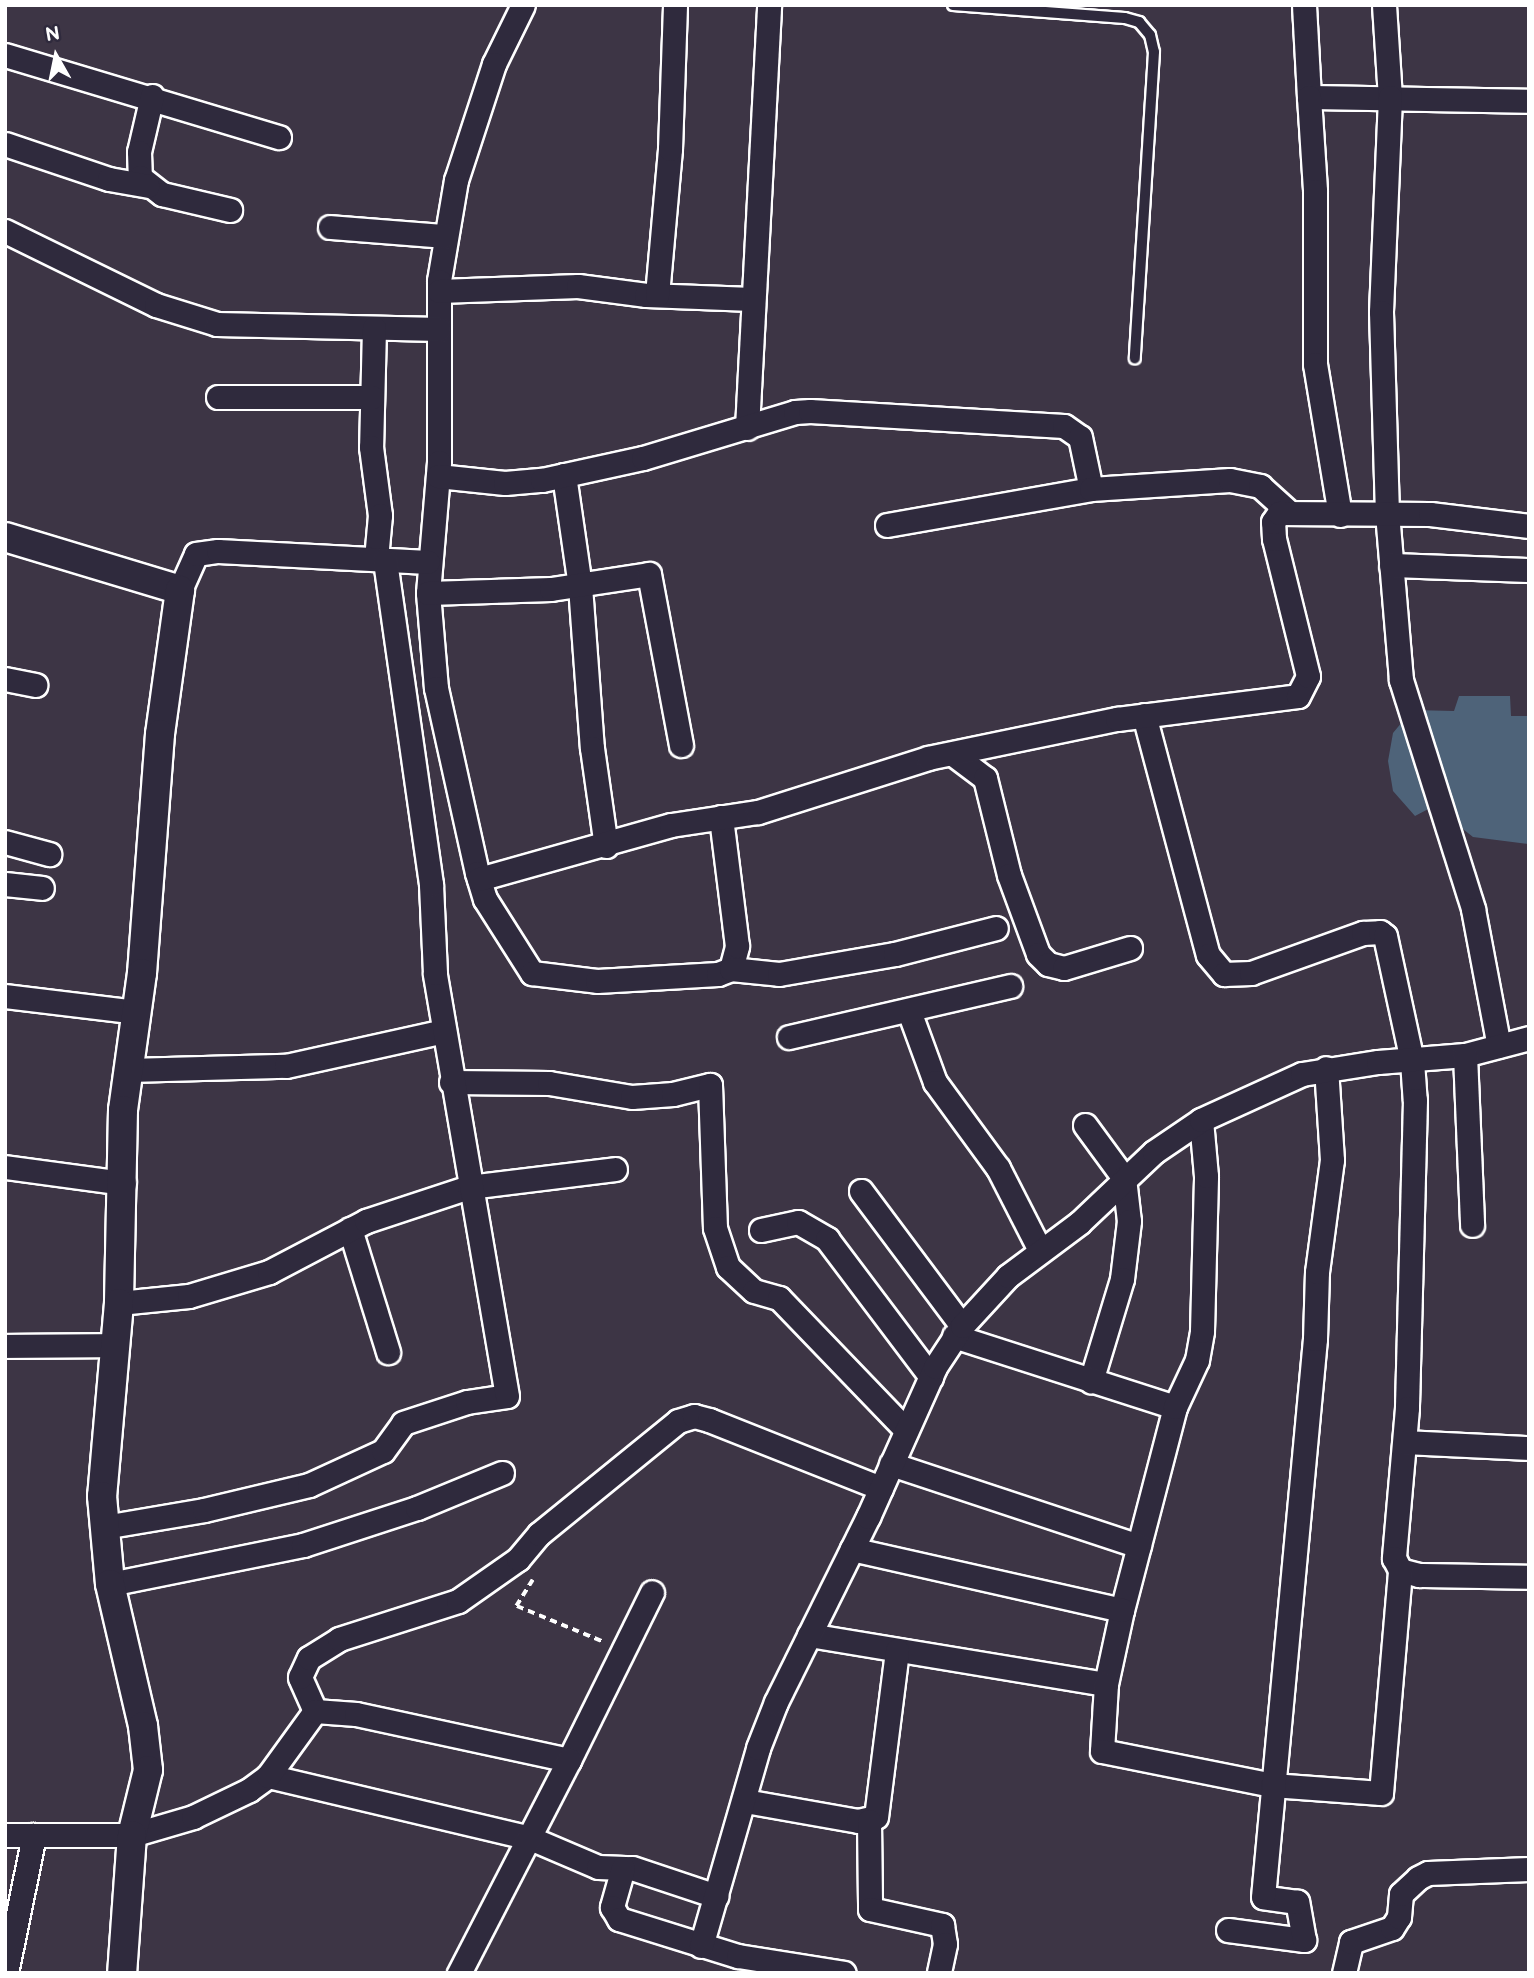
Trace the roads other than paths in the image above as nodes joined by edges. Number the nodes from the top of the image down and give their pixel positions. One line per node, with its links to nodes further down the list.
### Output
1 (523, 5): 18 (street)
2 (675, 5): 20 (street)
3 (769, 5): 21 (street)
4 (953, 5): 24 (lane)
5 (1304, 5): 9 (street)
6 (1384, 5): 10 (street)
7 (5, 55): 8 (street)
8 (152, 96): 12 (street); 14 (street)
9 (1308, 97): 10 (street); 33 (street)
10 (1390, 97): 11 (street); 32 (street)
11 (1529, 101)
12 (279, 137)
13 (5, 144): 14 (street)
14 (147, 186): 15 (street)
15 (230, 210)
16 (330, 227): 18 (street)
17 (5, 231): 22 (street)
18 (444, 236): 19 (street)
19 (439, 291): 20 (street); 23 (street)
20 (657, 295): 21 (street)
21 (752, 299): 27 (street)
22 (374, 328): 23 (street); 26 (street)
23 (439, 329): 29 (street)
24 (1135, 358)
25 (218, 397): 26 (street)
26 (372, 397): 37 (street)
27 (747, 428): 28 (street); 30 (street)
28 (564, 475): 29 (street); 41 (street)
29 (438, 476): 38 (street)
30 (1091, 489): 31 (street); 34 (street)
31 (1288, 511): 33 (street); 46 (street)
32 (1387, 513): 33 (street); 35 (street); 39 (street)
33 (1340, 515)
34 (887, 525)
35 (1529, 526)
36 (5, 537): 42 (street)
37 (381, 559): 38 (street); 42 (street); 63 (street)
38 (428, 562): 43 (street)
39 (1391, 565): 40 (street); 66 (street)
40 (1529, 570)
41 (580, 586): 43 (street); 47 (street); 51 (street)
42 (180, 590): 62 (street)
43 (428, 593): 53 (street)
44 (5, 679): 45 (street)
45 (35, 685)
46 (1144, 715): 48 (street); 68 (street)
47 (681, 745)
48 (953, 754): 49 (street); 57 (street)
49 (721, 817): 51 (street); 58 (street)
50 (5, 842): 52 (street)
51 (606, 846): 53 (street)
52 (49, 854)
53 (479, 879): 58 (street)
54 (5, 884): 55 (street)
55 (42, 888)
56 (996, 928): 58 (street)
57 (1130, 948)
58 (731, 969)
59 (1010, 986): 61 (street)
60 (5, 996): 62 (street)
61 (909, 1011): 64 (street); 83 (street)
62 (137, 1012): 70 (street)
63 (444, 1031): 70 (street); 71 (street)
64 (789, 1037)
65 (1529, 1038): 66 (street)
66 (1499, 1046): 67 (street)
67 (1465, 1055): 68 (street); 80 (street)
68 (1412, 1061): 69 (street); 93 (street)
69 (1326, 1068): 72 (street); 112 (street)
70 (128, 1070): 77 (street)
71 (451, 1082): 78 (street); 92 (street)
72 (1201, 1120): 76 (street); 91 (street)
73 (1085, 1125): 76 (street)
74 (5, 1167): 77 (street)
75 (615, 1170): 78 (street)
76 (1124, 1178): 83 (street); 90 (street)
77 (124, 1183): 84 (street)
78 (469, 1187): 81 (street); 98 (street)
79 (861, 1191): 85 (street)
80 (1472, 1225)
81 (350, 1229): 84 (street); 88 (street)
82 (761, 1230): 89 (street)
83 (1040, 1250): 85 (street)
84 (119, 1303): 86 (street)
85 (958, 1331): 89 (street); 90 (street)
86 (117, 1345): 87 (street); 98 (street)
87 (5, 1346)
88 (387, 1352)
89 (930, 1377): 92 (street)
90 (1091, 1381): 91 (street)
91 (1175, 1407): 99 (street)
92 (906, 1430): 95 (street)
93 (1405, 1442): 94 (street); 101 (street)
94 (1529, 1448)
95 (891, 1464): 97 (street); 99 (street)
96 (502, 1473): 103 (street)
97 (881, 1488): 100 (street); 109 (street)
98 (104, 1527): 103 (street)
99 (1139, 1546): 105 (street)
100 (852, 1549): 105 (street); 106 (street)
101 (1400, 1570): 102 (street); 112 (street)
102 (1529, 1577)
103 (110, 1584): 117 (street)
104 (652, 1592): 110 (street)
105 (1122, 1610): 108 (street)
106 (808, 1635): 107 (street); 113 (street)
107 (897, 1650): 108 (street); 114 (street)
108 (1106, 1684): 112 (street)
109 (315, 1711): 110 (street); 111 (street)
110 (569, 1760): 118 (street)
111 (268, 1776): 117 (street); 118 (street)
112 (1272, 1785): 122 (street)
113 (745, 1801): 114 (street); 121 (street)
114 (869, 1821): 129 (street)
115 (5, 1835): 116 (street)
116 (34, 1835): 117 (street); 125 (street)
117 (132, 1835): 126 (street)
118 (530, 1838): 119 (street); 127 (street)
119 (623, 1868): 121 (street); 123 (street)
120 (1529, 1869): 130 (street)
121 (716, 1896): 123 (street)
122 (1228, 1930)
123 (701, 1946): 124 (street)
124 (820, 1971): 128 (street)
125 (6, 1973)
126 (122, 1973)
127 (459, 1973)
128 (844, 1973)
129 (939, 1973)
130 (1344, 1973)

